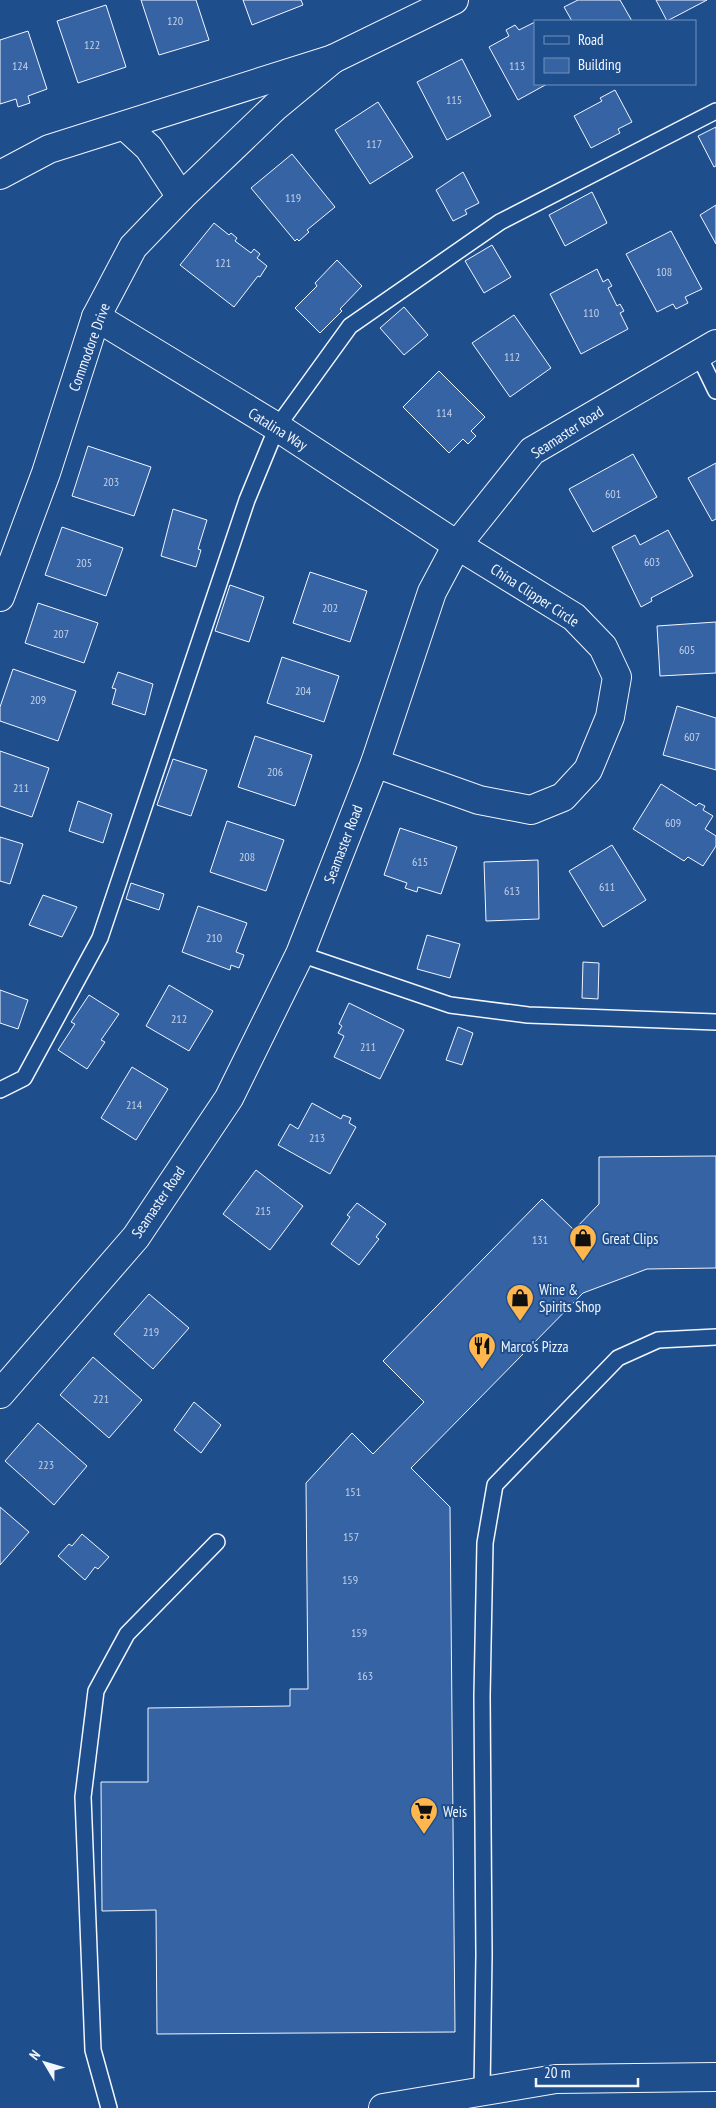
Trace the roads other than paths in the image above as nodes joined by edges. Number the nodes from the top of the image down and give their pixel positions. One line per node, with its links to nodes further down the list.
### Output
1 (454, 0): 2 (street, Commodore Drive)
2 (333, 59): 4 (street, Commodore Drive); 6 (street, Commodore Drive)
3 (716, 111): 10 (lane)
4 (125, 126): 5 (street, Commodore Drive); 6 (street)
5 (0, 175)
6 (180, 196): 7 (street, Commodore Drive)
7 (96, 317): 10 (street, Catalina Way); 12 (street, Commodore Drive)
8 (707, 349): 9 (lane); 11 (street, Seamaster Road)
9 (716, 391)
10 (277, 427): 11 (street, Catalina Way); 16 (lane)
11 (458, 545): 13 (street, Seamaster Road); 13 (street, China Clipper Circle)
12 (1, 592)
13 (375, 763): 14 (street, Seamaster Road)
14 (300, 954): 15 (lane); 18 (street, Seamaster Road)
15 (716, 1022)
16 (0, 1090)
17 (716, 1337): 21 (lane)
18 (0, 1394)
19 (217, 1542): 22 (lane)
20 (716, 2077): 21 (street)
21 (482, 2092): 23 (street)
22 (108, 2108)
23 (383, 2108)

